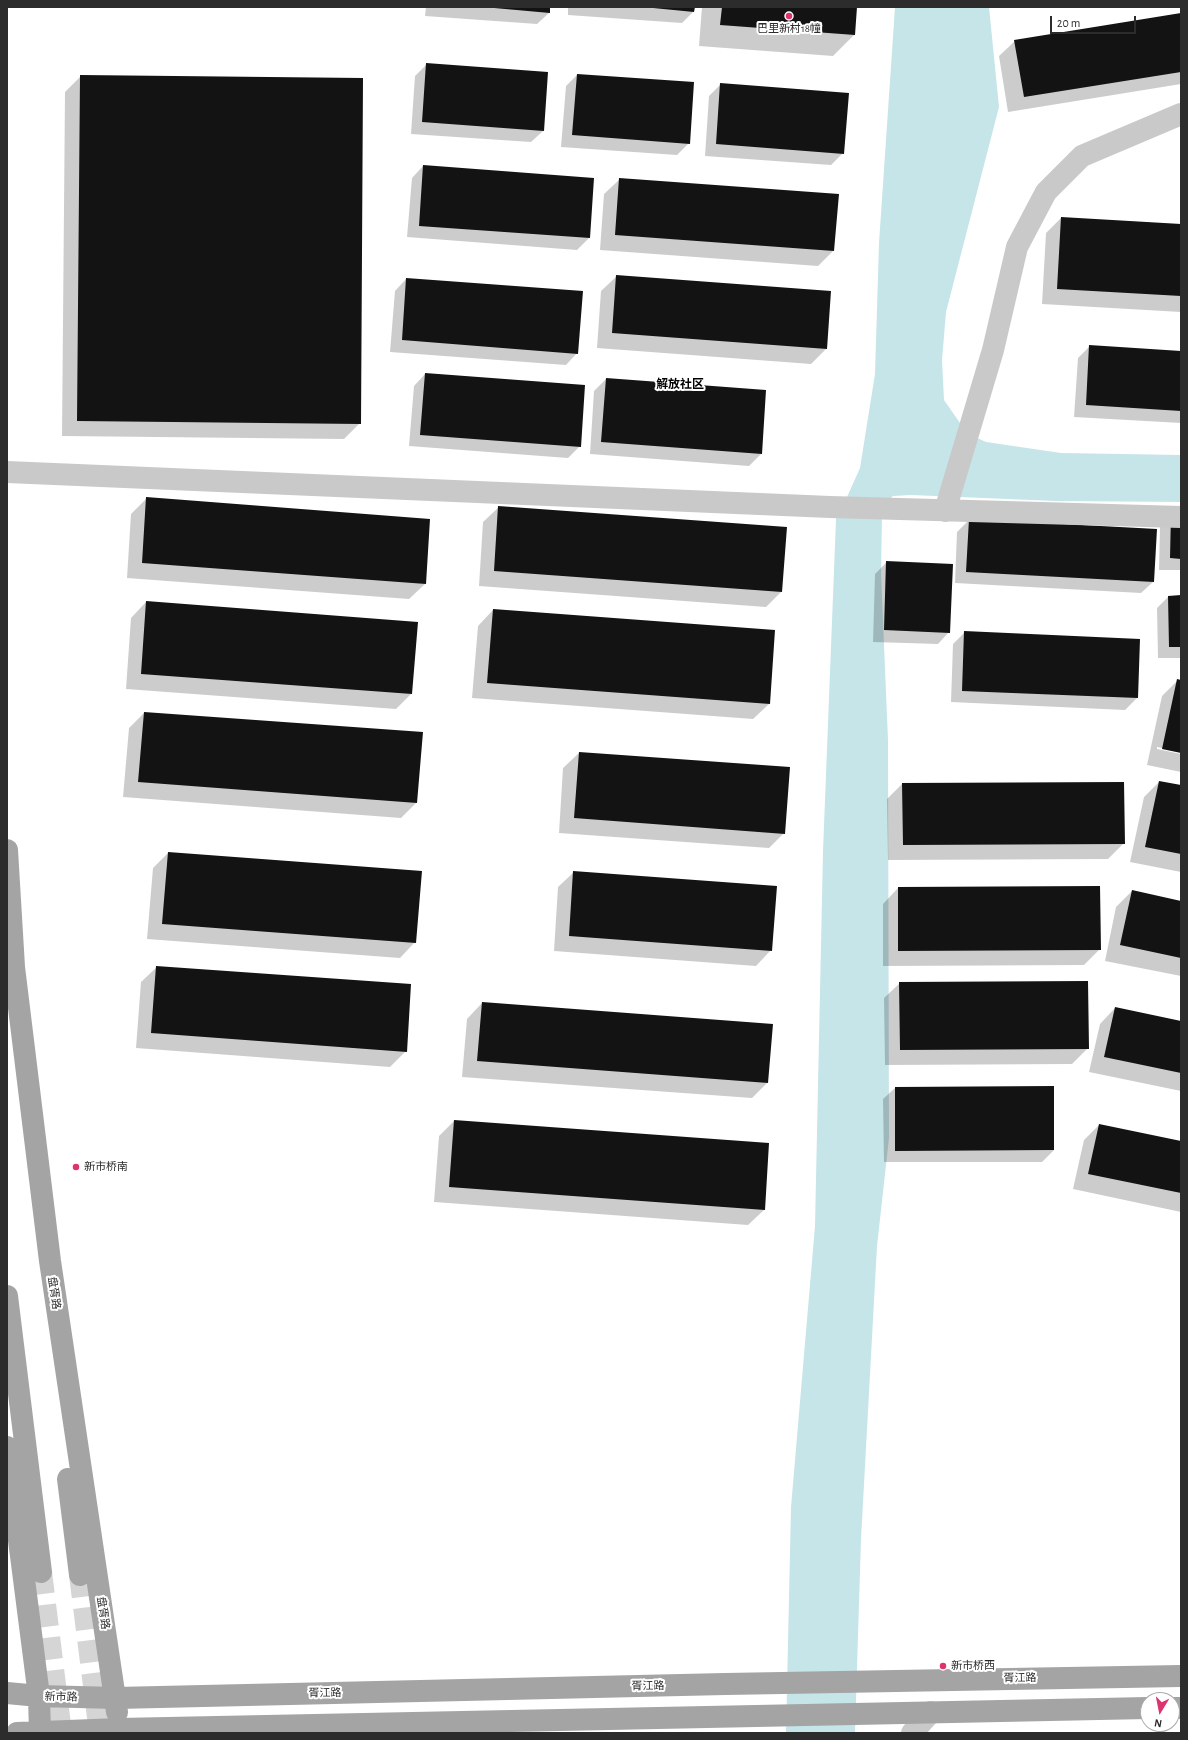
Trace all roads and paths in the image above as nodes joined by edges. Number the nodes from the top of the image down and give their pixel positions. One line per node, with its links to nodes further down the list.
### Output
1 (1181, 114): 3 (street)
2 (7, 472): 3 (street)
3 (946, 506): 4 (street)
4 (1181, 517)
5 (7, 850): 6 (main road, 盘胥路)
6 (14, 967): 10 (main road); 14 (main road, 盘胥路)
7 (7, 1296): 9 (main road)
8 (7, 1447): 13 (main road)
9 (42, 1572)
10 (80, 1575)
11 (1181, 1676): 14 (main road, 胥江路)
12 (7, 1693): 13 (main road, 新市路)
13 (39, 1696): 14 (main road, 新市路); 18 (main road)
14 (116, 1698): 17 (main road, 盘胥路)
15 (1140, 1708): 16 (main road)
16 (931, 1712): 17 (main road); 20 (street)
17 (120, 1731): 18 (main road)
18 (40, 1732): 19 (main road)
19 (17, 1733)
20 (912, 1733)

